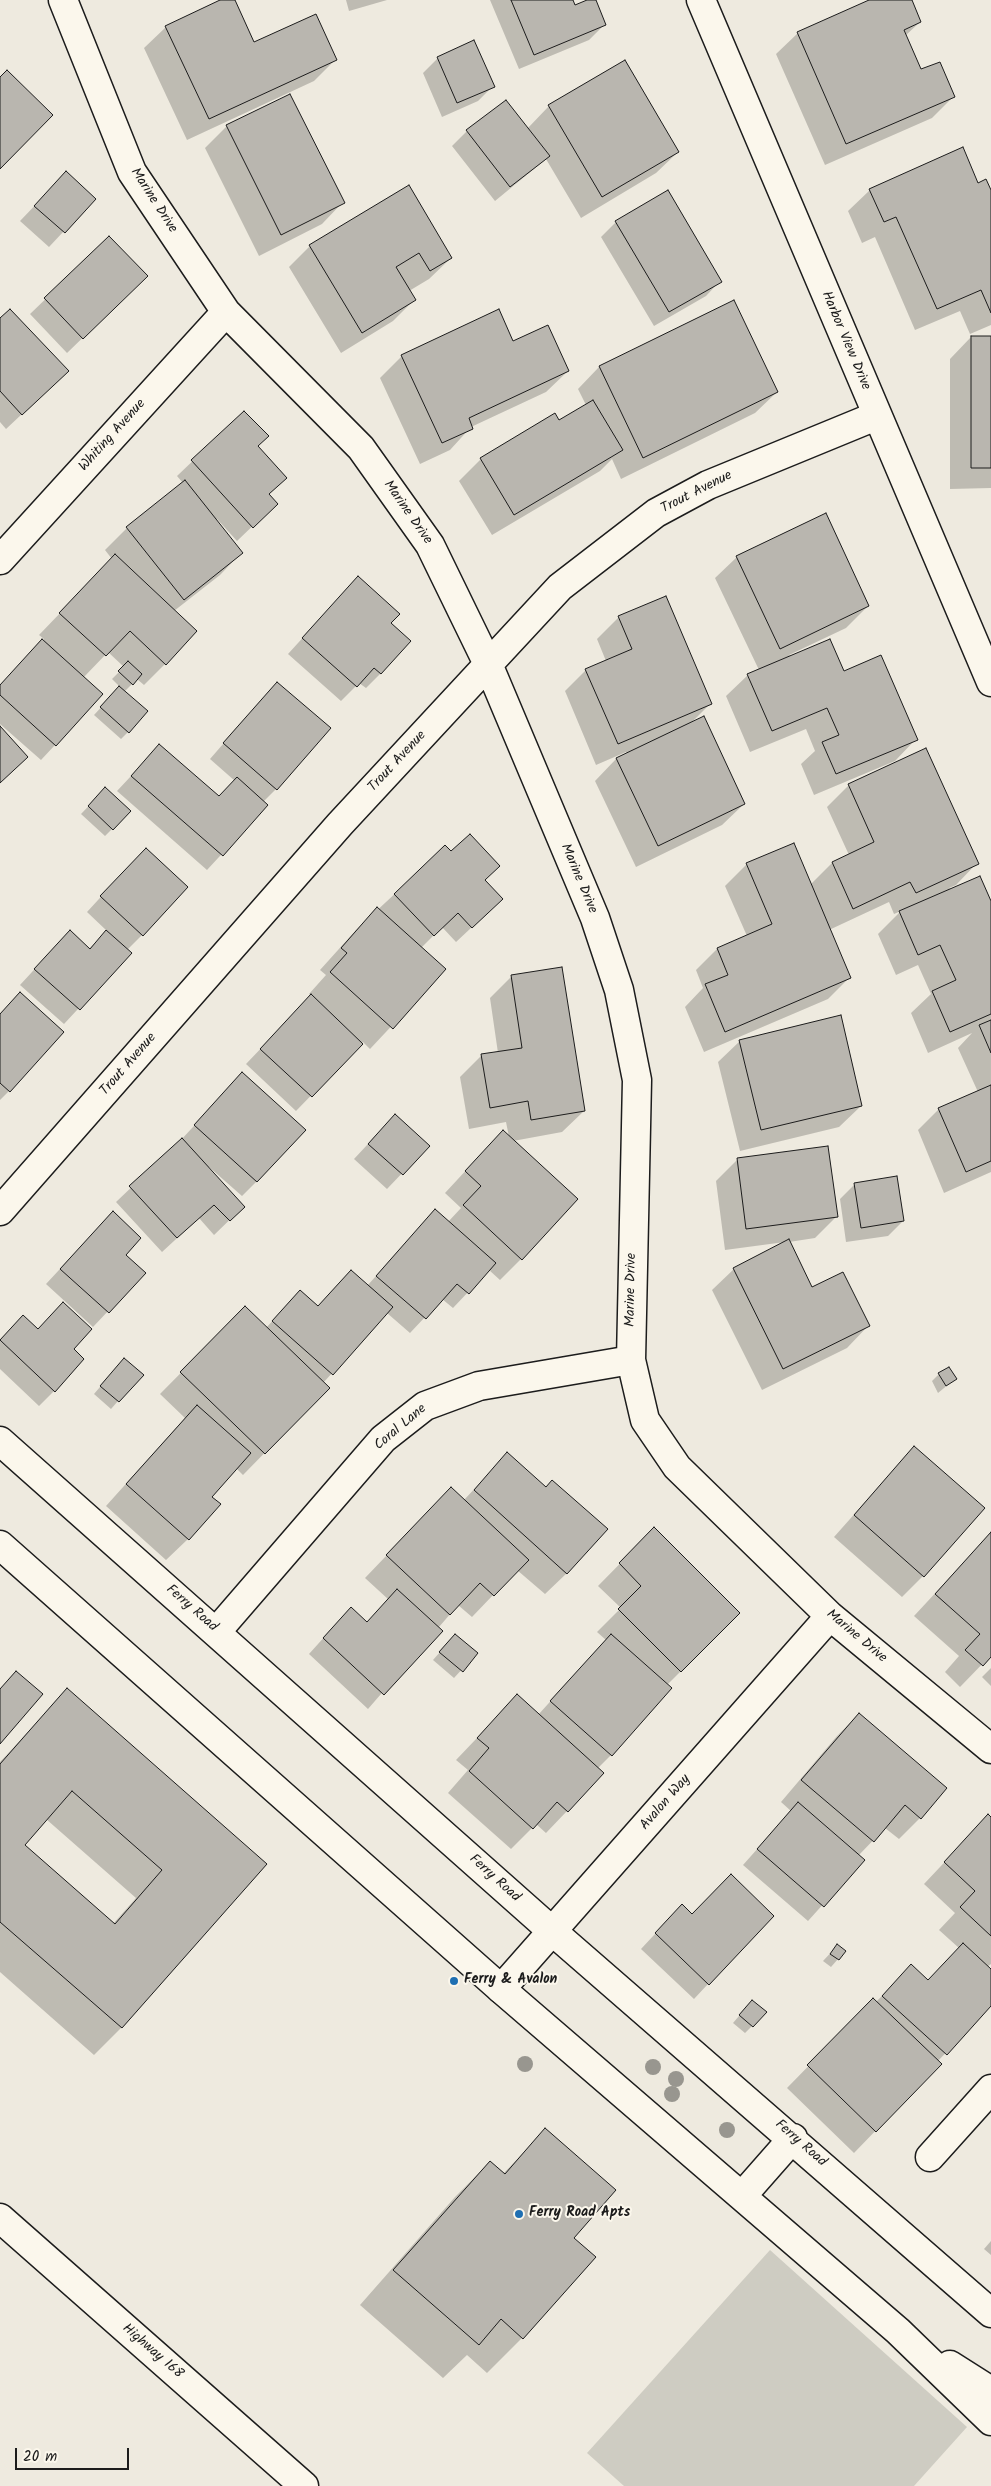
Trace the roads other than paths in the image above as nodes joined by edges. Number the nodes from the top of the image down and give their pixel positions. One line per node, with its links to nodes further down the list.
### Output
1 (63, 0): 3 (street, Marine Drive)
2 (701, 0): 4 (street, Harbor View Drive)
3 (226, 312): 5 (street, Whiting Avenue); 6 (street, Marine Drive)
4 (876, 416): 6 (street, Trout Avenue); 7 (street, Harbor View Drive)
5 (0, 560)
6 (488, 664): 8 (street, Trout Avenue); 9 (street, Marine Drive)
7 (991, 682)
8 (0, 1211)
9 (631, 1360): 12 (street, Marine Drive); 13 (street, Coral Lane)
10 (0, 1441): 13 (street, Ferry Road)
11 (0, 1545): 16 (street)
12 (830, 1616): 14 (street, Marine Drive); 15 (street, Avalon Way)
13 (217, 1631): 15 (street, Ferry Road)
14 (991, 1749)
15 (552, 1931): 16 (street, Avalon Way); 18 (street, Ferry Road)
16 (501, 1989): 20 (street)
17 (991, 2089): 19 (street)
18 (793, 2138): 20 (street); 22 (street, Ferry Road)
19 (930, 2157)
20 (742, 2196): 23 (street)
21 (0, 2218): 26 (street, Highway 168)
22 (991, 2313)
23 (898, 2331): 24 (street); 25 (street)
24 (991, 2391)
25 (991, 2421)
26 (304, 2486)

